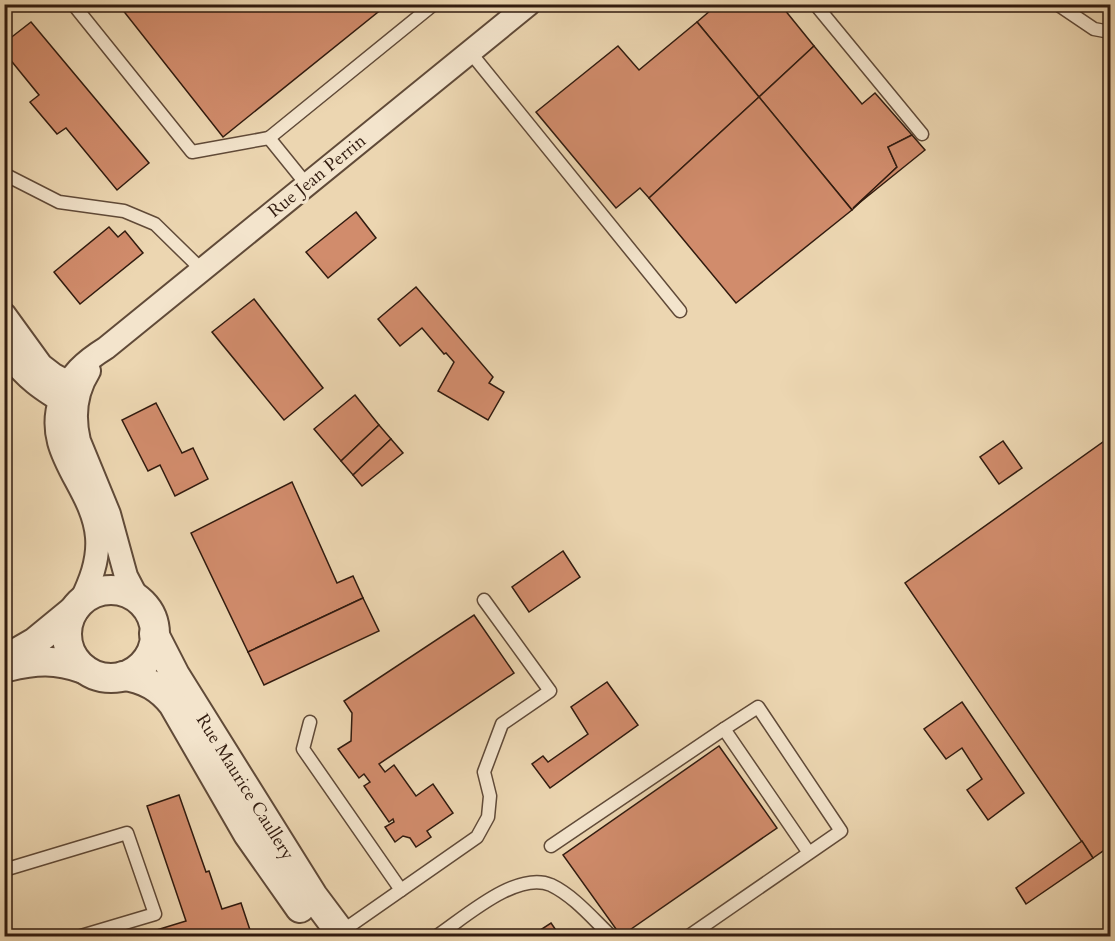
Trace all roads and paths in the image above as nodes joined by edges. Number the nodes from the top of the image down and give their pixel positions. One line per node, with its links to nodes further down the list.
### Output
1 (73, 4): 9 (lane)
2 (434, 4): 9 (lane)
3 (529, 4): 7 (street, Rue Jean Perrin)
4 (815, 4): 8 (lane)
5 (1057, 4): 6 (lane)
6 (1110, 32)
7 (470, 52): 11 (street, Rue Jean Perrin); 13 (lane)
8 (922, 134)
9 (269, 138): 11 (lane)
10 (4, 174): 12 (lane)
11 (307, 185): 12 (street, Rue Jean Perrin)
12 (202, 270): 16 (street, Rue Jean Perrin)
13 (680, 311)
14 (4, 314): 16 (street)
15 (4, 349): 16 (street)
16 (71, 395): 18 (street, Rue Maurice Caullery); 19 (street)
17 (484, 600): 30 (lane)
18 (139, 601): 19 (street); 20 (street, Rue Maurice Caullery)
19 (77, 607): 21 (street); 23 (street)
20 (154, 634): 24 (street); 32 (street, Rue Maurice Caullery)
21 (4, 660)
22 (4, 668): 23 (street, Rue Maurice Caullery)
23 (84, 669): 24 (street, Rue Maurice Caullery)
24 (123, 676): 32 (street, Rue Maurice Caullery)
25 (310, 722): 30 (lane)
26 (724, 729): 27 (lane); 28 (lane); 28 (lane)
27 (551, 846)
28 (809, 853): 35 (lane)
29 (4, 870): 31 (lane)
30 (401, 890): 32 (lane)
31 (81, 936)
32 (334, 936)
33 (437, 936): 34 (lane)
34 (611, 936)
35 (689, 936)

